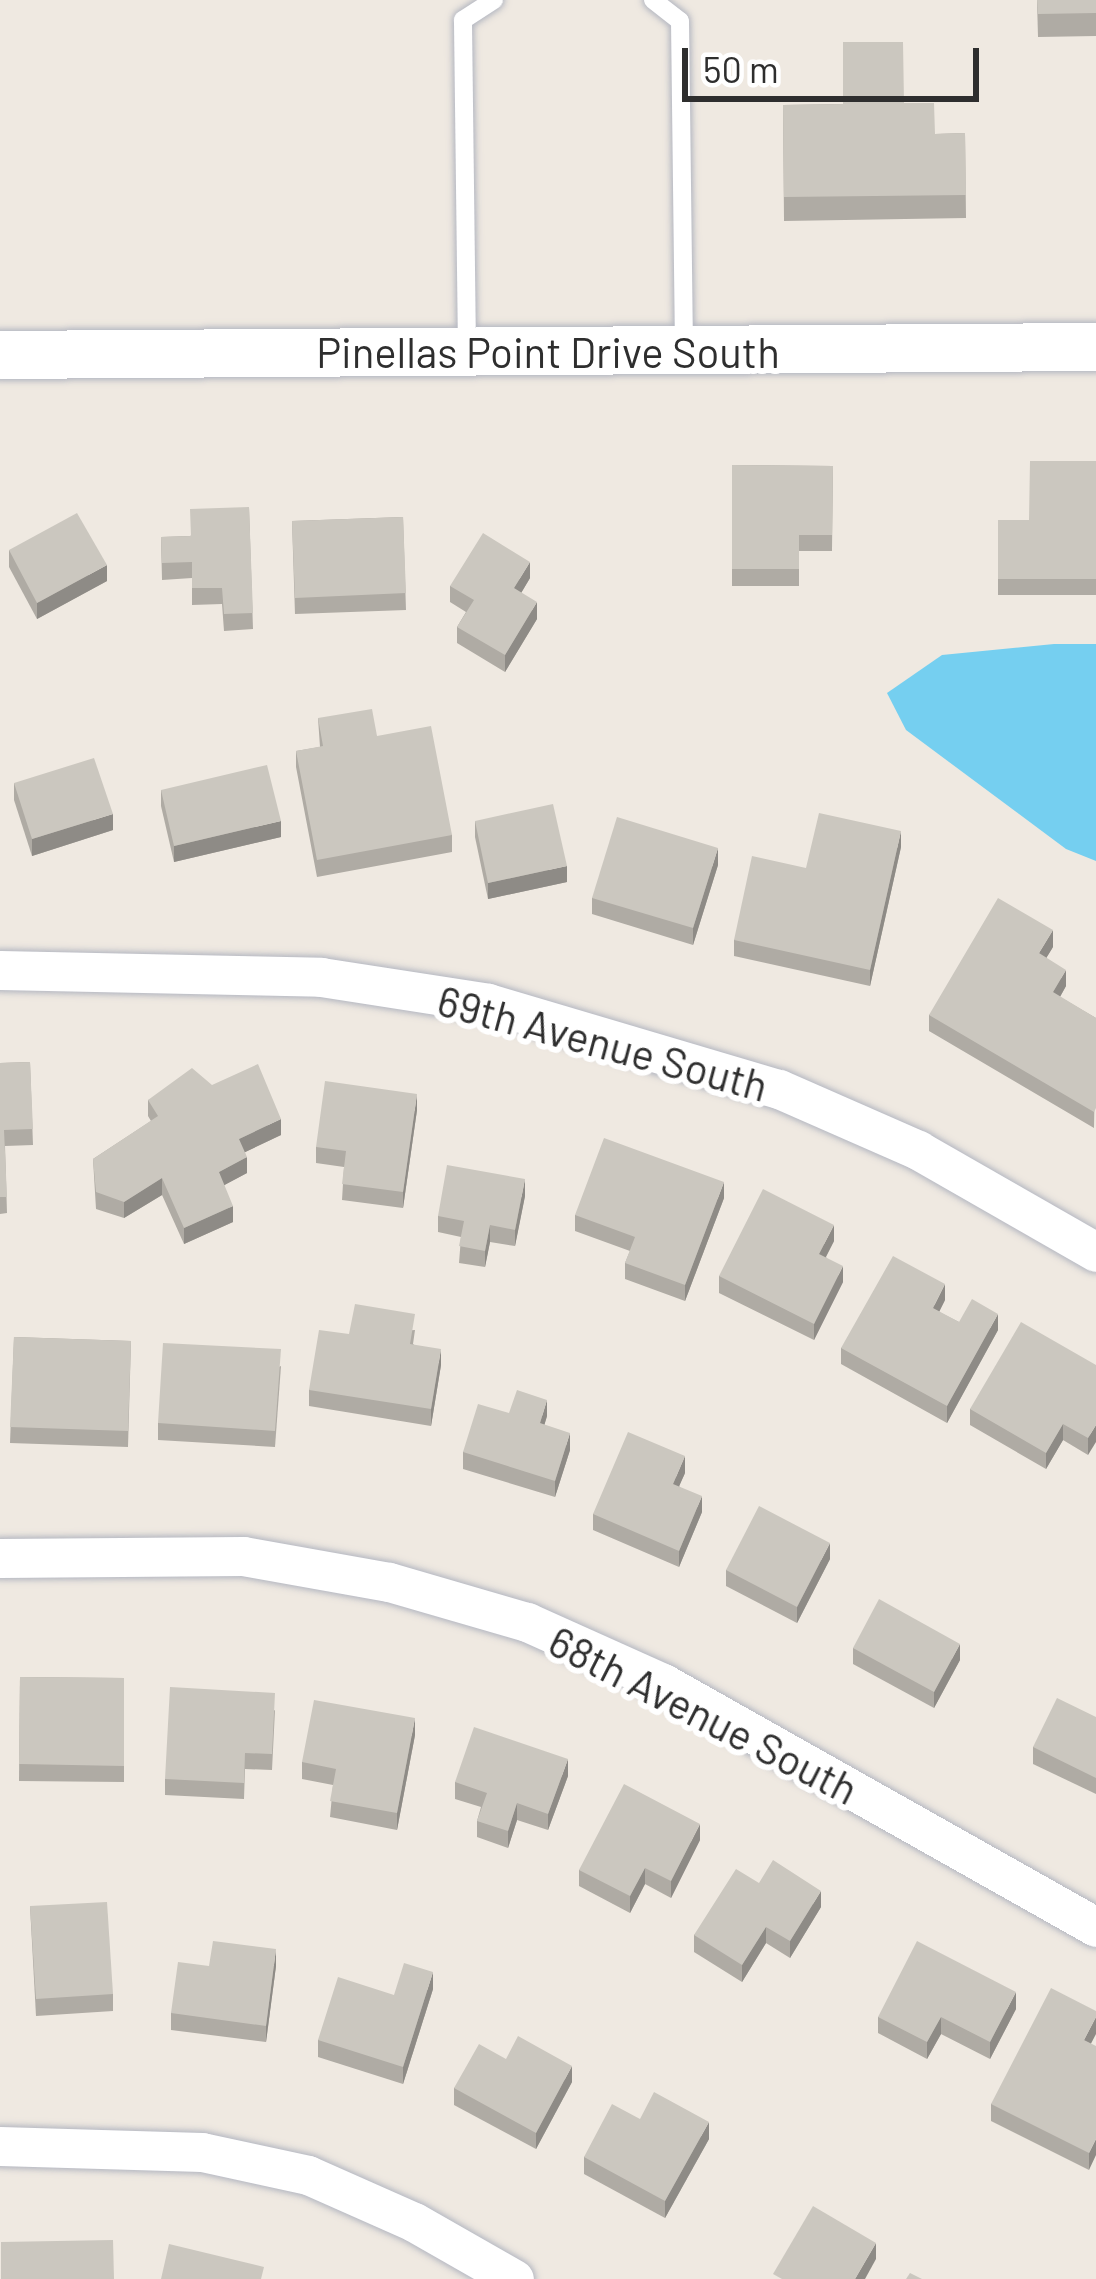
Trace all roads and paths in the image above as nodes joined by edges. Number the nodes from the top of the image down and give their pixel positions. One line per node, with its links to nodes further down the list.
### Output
1 (456, 0): 4 (lane)
2 (494, 0): 4 (lane)
3 (653, 0): 6 (lane)
4 (463, 20): 7 (lane)
5 (1096, 347): 6 (street, Pinellas Point Drive South)
6 (685, 350): 7 (street, Pinellas Point Drive South)
7 (467, 352): 8 (street, Pinellas Point Drive South)
8 (0, 355)
9 (0, 970): 10 (street, 69th Avenue South)
10 (1096, 1252)
11 (0, 1558): 12 (street, 68th Avenue South)
12 (1096, 1927)
13 (0, 2146): 14 (street)
14 (514, 2279)

